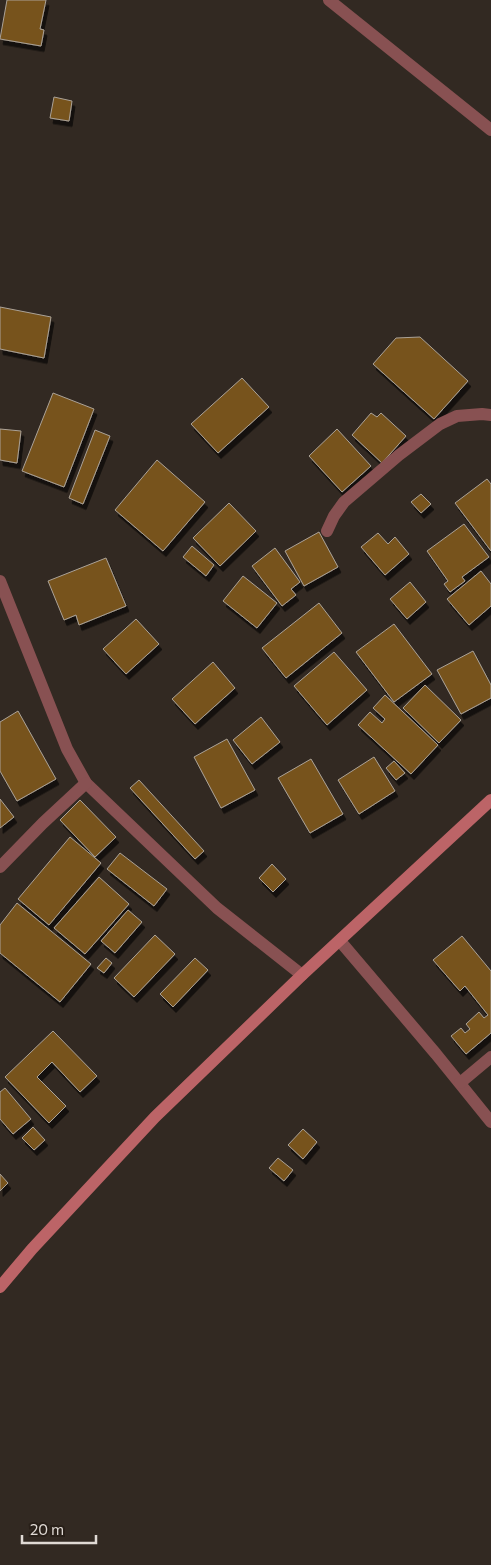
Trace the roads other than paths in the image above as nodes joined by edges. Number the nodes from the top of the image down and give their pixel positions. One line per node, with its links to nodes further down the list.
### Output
1 (329, 0): 2 (street)
2 (491, 130)
3 (491, 415): 4 (street)
4 (327, 531)
5 (0, 581): 6 (street)
6 (86, 783): 8 (street); 10 (street)
7 (491, 800): 9 (main road)
8 (0, 867)
9 (340, 941): 10 (main road); 12 (street)
10 (302, 975): 14 (main road)
11 (491, 1057): 12 (street)
12 (460, 1083): 13 (street)
13 (491, 1122)
14 (0, 1287)

